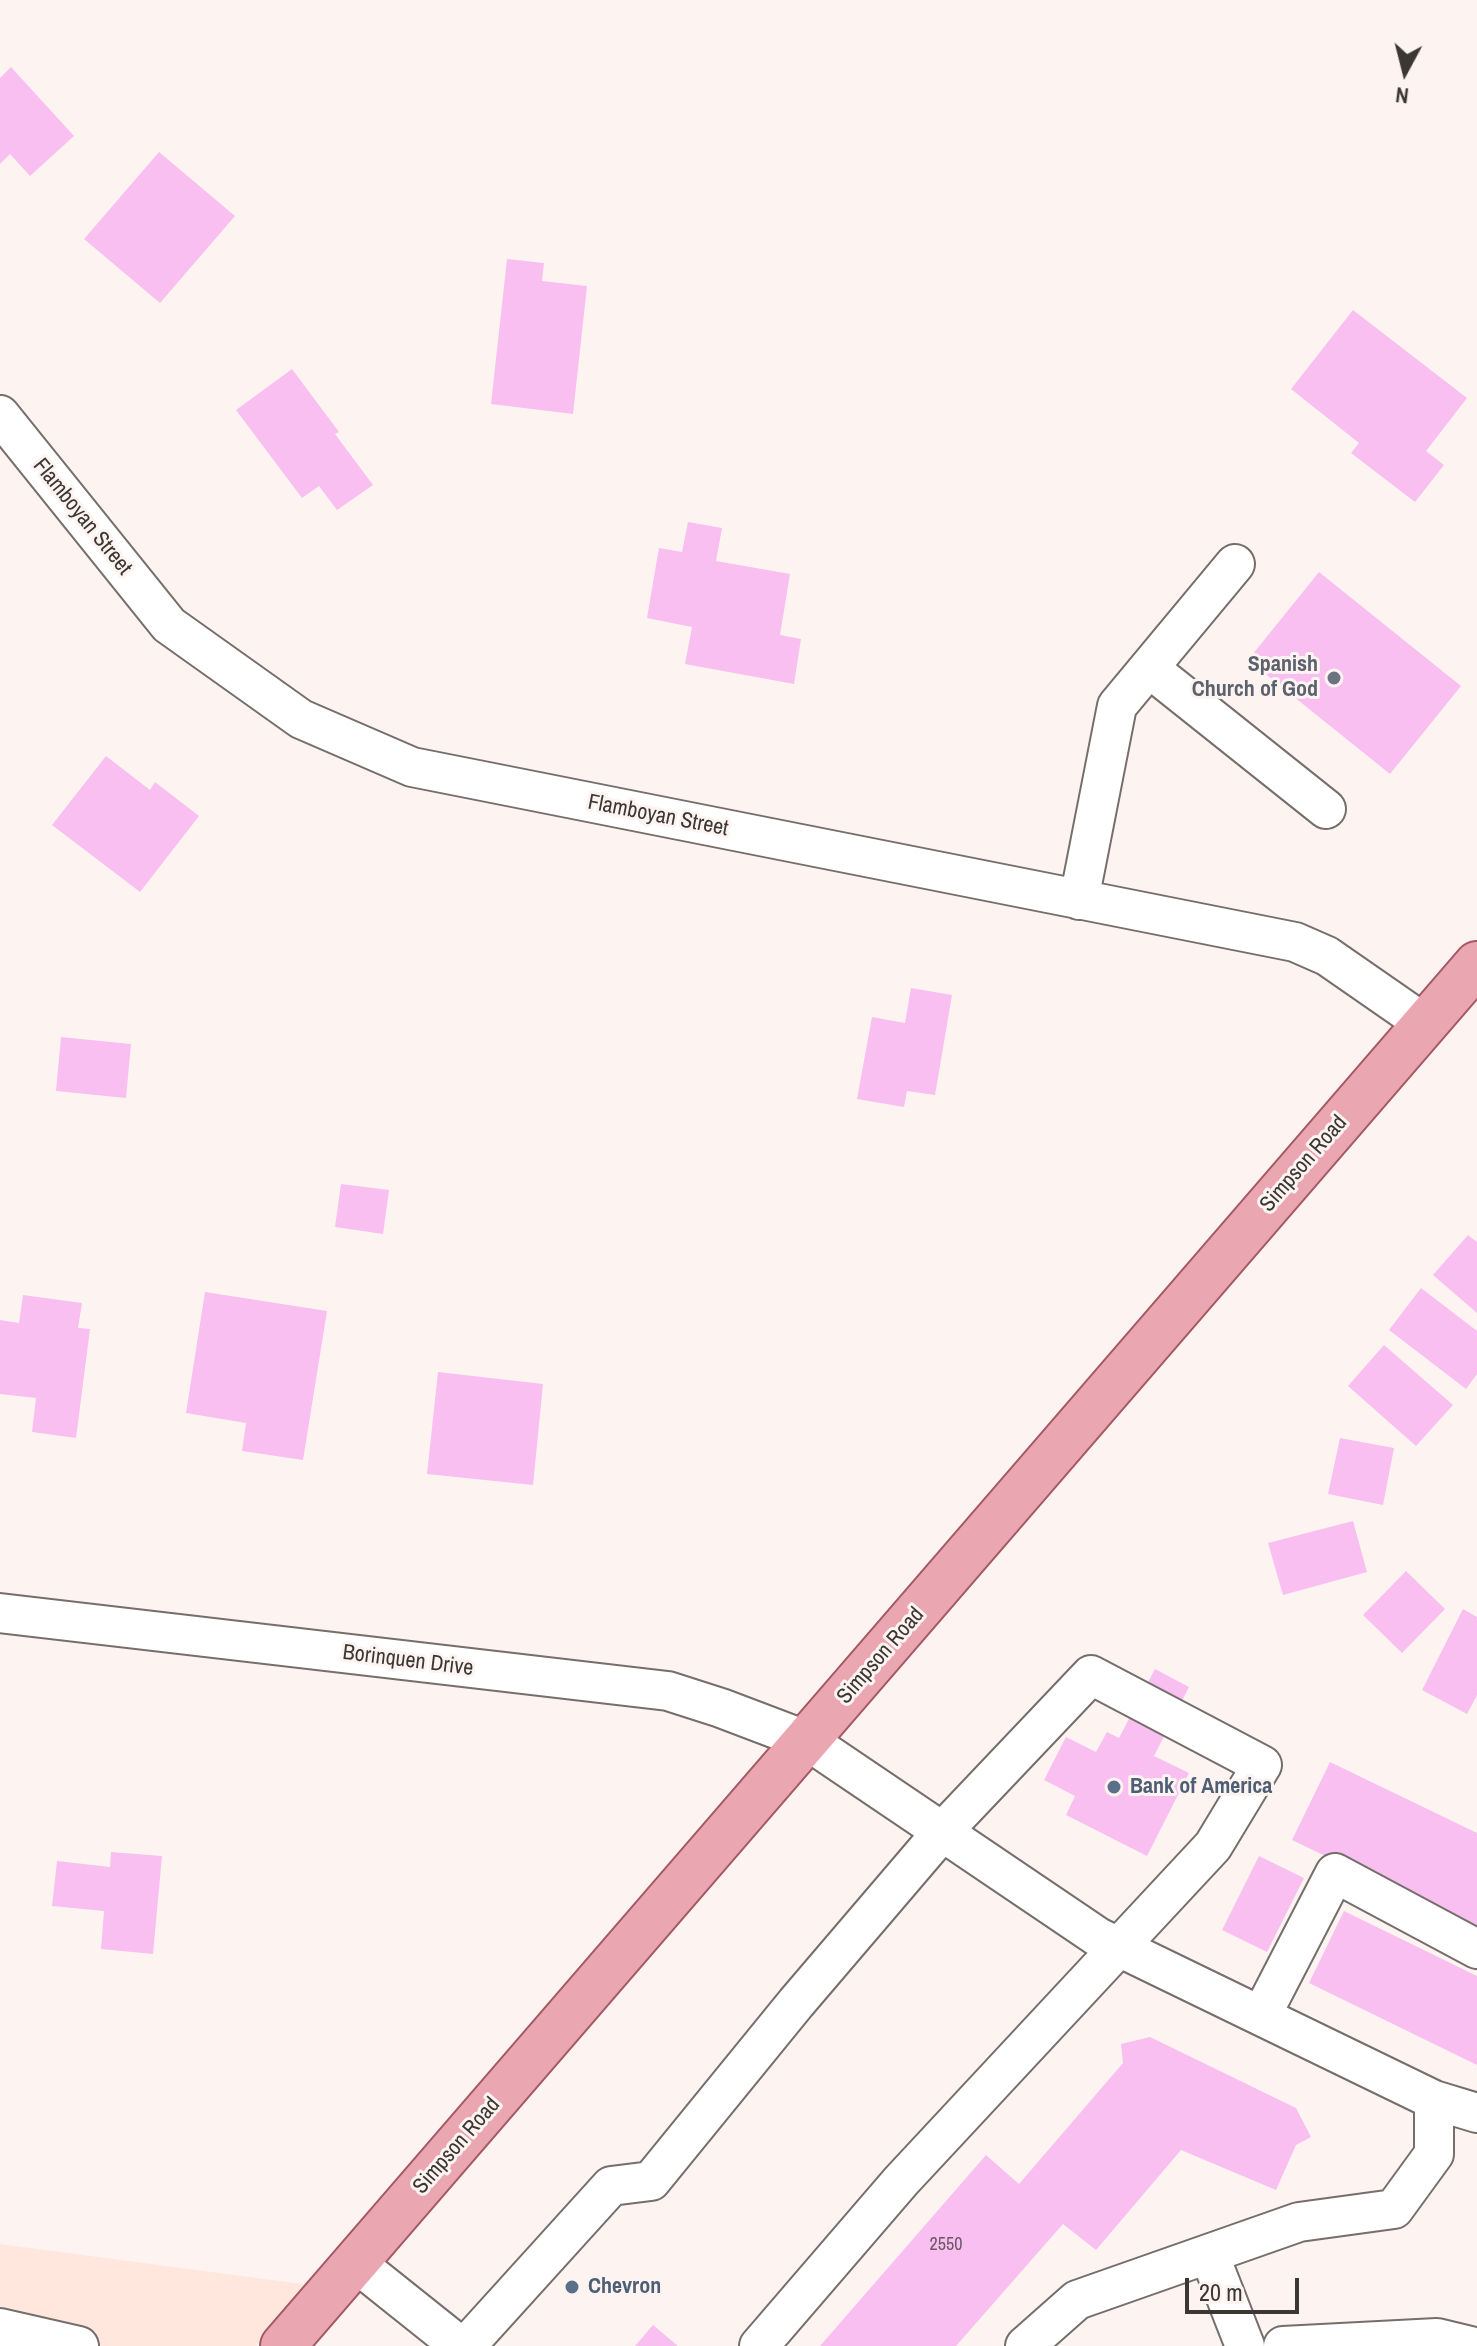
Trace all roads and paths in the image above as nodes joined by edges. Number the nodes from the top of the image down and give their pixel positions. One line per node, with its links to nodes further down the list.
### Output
1 (0, 415): 5 (street, Flamboyan Street)
2 (1235, 564): 3 (street)
3 (1149, 668): 4 (street); 5 (street)
4 (1326, 809)
5 (1079, 900): 7 (street, Flamboyan Street)
6 (1477, 964): 7 (main road, Simpson Road)
7 (1425, 1024): 9 (main road, Simpson Road)
8 (0, 1613): 9 (street, Borinquen Drive)
9 (808, 1741): 10 (street, Borinquen Drive); 17 (main road, Simpson Road)
10 (942, 1832): 11 (street, Borinquen Drive); 11 (street); 22 (street)
11 (1117, 1947): 13 (street, Borinquen Drive); 23 (street)
12 (1477, 1949): 13 (street)
13 (1261, 2016): 14 (street, Borinquen Drive)
14 (1434, 2100): 15 (street, Borinquen Drive); 16 (street)
15 (1477, 2113)
16 (1209, 2254): 24 (street); 25 (street)
17 (356, 2263): 20 (main road, Simpson Road); 21 (street)
18 (0, 2328): 19 (street)
19 (79, 2346)
20 (283, 2346)
21 (460, 2346)
22 (466, 2346)
23 (759, 2346)
24 (1025, 2346)
25 (1245, 2346)
26 (1283, 2346): 27 (street)
27 (1470, 2346)

